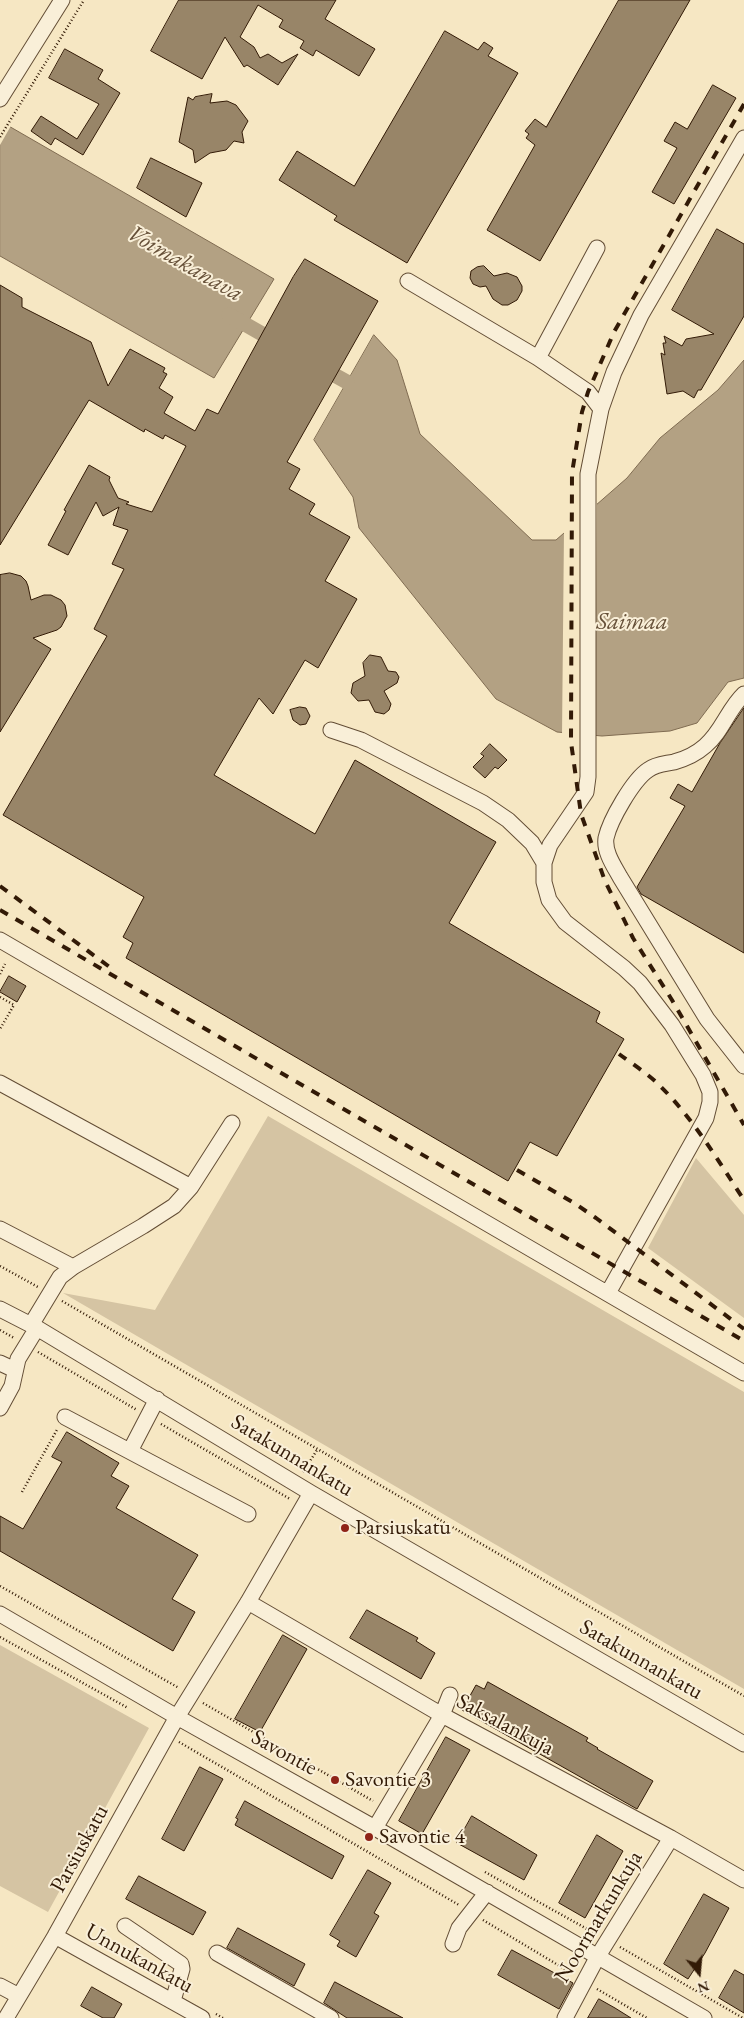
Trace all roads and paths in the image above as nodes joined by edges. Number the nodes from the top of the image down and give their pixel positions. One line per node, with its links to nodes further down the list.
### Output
1 (62, 0): 3 (street)
2 (84, 0): 4 (path)
3 (0, 99)
4 (0, 137)
5 (744, 138): 9 (street)
6 (597, 248): 8 (street)
7 (408, 281): 8 (street)
8 (538, 358): 9 (street)
9 (601, 409): 12 (street)
10 (744, 694): 18 (street)
11 (331, 730): 12 (street)
12 (544, 863): 26 (street)
13 (1, 942): 26 (street)
14 (5, 964): 15 (path)
15 (0, 974)
16 (0, 997): 17 (path)
17 (0, 1029)
18 (744, 1066)
19 (0, 1083): 21 (street)
20 (232, 1123): 21 (street)
21 (191, 1187): 24 (street)
22 (0, 1229): 24 (street)
23 (0, 1266): 25 (path)
24 (72, 1267): 25 (street)
25 (49, 1293): 28 (street); 43 (path)
26 (608, 1293): 31 (street)
27 (0, 1309): 28 (street, Satakunnankatu)
28 (34, 1327): 30 (street); 32 (street, Satakunnankatu)
29 (0, 1363): 30 (street)
30 (16, 1370): 33 (street)
31 (744, 1373)
32 (157, 1399): 35 (street); 37 (street, Satakunnankatu)
33 (0, 1408)
34 (65, 1416): 35 (street); 36 (path)
35 (130, 1451): 38 (street)
36 (22, 1492)
37 (311, 1493): 39 (street, Parsiuskatu); 48 (street, Satakunnankatu)
38 (248, 1514)
39 (248, 1602): 45 (street, Saksalankuja); 46 (street, Parsiuskatu)
40 (0, 1614): 46 (street, Savontie)
41 (0, 1637): 44 (path)
42 (450, 1695): 45 (street)
43 (744, 1696)
44 (133, 1710)
45 (442, 1715): 49 (street); 50 (street, Saksalankuja)
46 (177, 1718): 47 (street, Parsiuskatu); 49 (street, Savontie)
47 (168, 1735): 53 (path); 55 (street, Parsiuskatu)
48 (744, 1744)
49 (375, 1828): 52 (street, Savontie)
50 (671, 1838): 51 (street, Saksalankuja); 58 (street, Noormarkunkuja)
51 (744, 1880)
52 (487, 1892): 53 (street); 58 (street, Savontie)
53 (471, 1912): 56 (street); 59 (path)
54 (126, 1926): 62 (street)
55 (55, 1936): 61 (street, Parsiuskatu); 62 (street, Unnukankatu)
56 (453, 1944)
57 (217, 1953): 65 (street)
58 (598, 1956): 59 (street, Noormarkunkuja); 68 (street, Savontie)
59 (585, 1982): 66 (street, Noormarkunkuja); 67 (path)
60 (0, 1986): 61 (street)
61 (19, 1996): 63 (street, Parsiuskatu)
62 (173, 2001): 64 (street, Unnukankatu)
63 (6, 2018)
64 (202, 2018)
65 (331, 2018)
66 (565, 2018)
67 (647, 2018)
68 (704, 2018)

